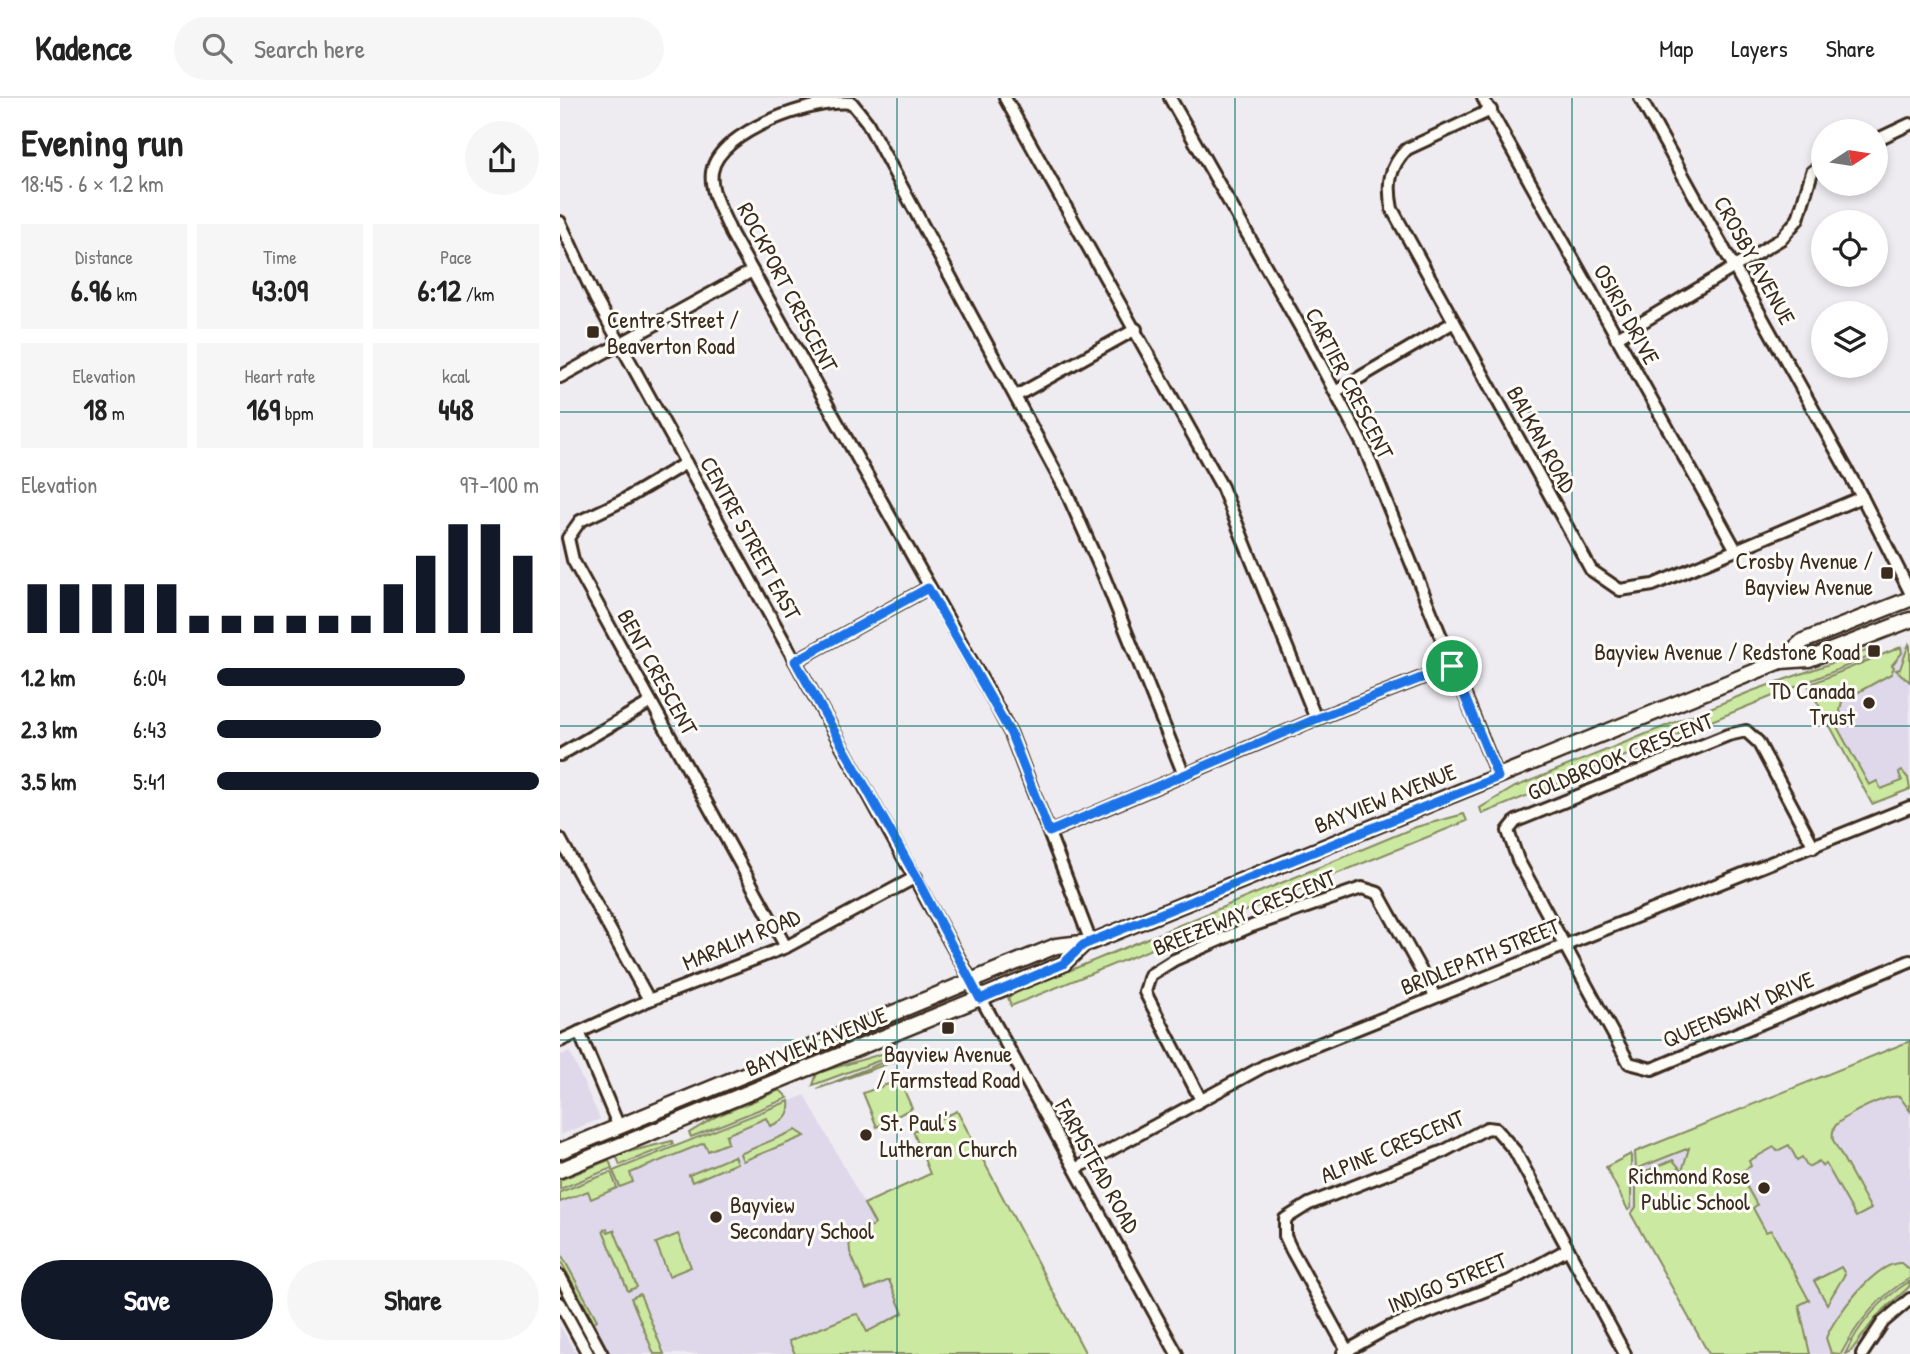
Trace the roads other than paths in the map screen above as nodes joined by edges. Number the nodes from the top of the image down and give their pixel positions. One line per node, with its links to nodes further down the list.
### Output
1 (1004, 98): 13 (street)
2 (1170, 98): 17 (street, CARTIER CRESCENT)
3 (1483, 98): 5 (street, OSIRIS DRIVE)
4 (1640, 98): 10 (street, CROSBY AVENUE)
5 (1491, 110): 12 (street, BALKAN ROAD); 14 (street, OSIRIS DRIVE)
6 (1910, 124): 7 (street)
7 (1888, 134)
8 (1811, 177): 10 (street)
9 (560, 222): 15 (street, CENTRE STREET EAST)
10 (1735, 267): 14 (street); 20 (street, CROSBY AVENUE)
11 (752, 271): 15 (street); 18 (street, ROCKPORT CRESCENT); 22 (street, ROCKPORT CRESCENT)
12 (1454, 322): 17 (street); 21 (street, BALKAN ROAD)
13 (1136, 330): 18 (street); 30 (street)
14 (1616, 338): 21 (street, OSIRIS DRIVE)
15 (620, 342): 16 (street); 19 (street, CENTRE STREET EAST)
16 (560, 377)
17 (1335, 392): 28 (street, CARTIER CRESCENT)
18 (1016, 396): 32 (street, ROCKPORT CRESCENT)
19 (686, 463): 26 (street, CENTRE STREET EAST); 29 (street, BENT CRESCENT)
20 (1862, 498): 21 (street, BALKAN ROAD); 23 (street, CROSBY AVENUE)
21 (1736, 550)
22 (928, 588): 26 (street); 35 (street, ROCKPORT CRESCENT)
23 (1910, 592)
24 (1910, 599): 27 (main road, BAYVIEW AVENUE)
25 (1910, 620): 27 (main road, BAYVIEW AVENUE)
26 (795, 661): 38 (street, CENTRE STREET EAST)
27 (1782, 661): 33 (main road, BAYVIEW AVENUE)
28 (1452, 666): 30 (street); 33 (street, CARTIER CRESCENT)
29 (651, 702): 31 (street); 41 (street, BENT CRESCENT)
30 (1316, 719): 32 (street)
31 (560, 755)
32 (1184, 775): 35 (street)
33 (1498, 777): 39 (main road, BAYVIEW AVENUE)
34 (1910, 807): 37 (street, BRIDLEPATH STREET)
35 (1049, 832): 39 (street, ROCKPORT CRESCENT)
36 (560, 839): 46 (street)
37 (1814, 847): 40 (street, BRIDLEPATH STREET); 40 (street, GOLDBROOK CRESCENT)
38 (916, 877): 41 (street, MARALIM ROAD); 43 (street, CENTRE STREET EAST)
39 (1087, 944): 43 (main road, BAYVIEW AVENUE); 45 (main road, BAYVIEW AVENUE)
40 (1567, 944): 42 (street, QUEENSWAY DRIVE); 44 (street, BRIDLEPATH STREET)
41 (786, 947): 46 (street, MARALIM ROAD)
42 (1910, 961)
43 (970, 982): 45 (street, FARMSTEAD ROAD); 50 (main road, BAYVIEW AVENUE)
44 (1435, 996): 49 (street, BRIDLEPATH STREET); 49 (street, BREEZEWAY CRESCENT)
45 (980, 999): 52 (street, FARMSTEAD ROAD); 53 (main road, BAYVIEW AVENUE)
46 (649, 1000): 47 (street, MARALIM ROAD)
47 (579, 1032): 48 (street, MARALIM ROAD); 50 (street)
48 (560, 1041)
49 (1201, 1100): 52 (street, BRIDLEPATH STREET)
50 (619, 1127): 51 (main road, BAYVIEW AVENUE)
51 (560, 1151)
52 (1077, 1168): 61 (street, FARMSTEAD ROAD)
53 (560, 1170)
54 (1568, 1249): 58 (street, INDIGO STREET); 58 (street, ALPINE CRESCENT); 62 (street, ALPINE CRESCENT)
55 (560, 1276): 60 (street)
56 (1910, 1299): 63 (street)
57 (560, 1303): 59 (street)
58 (1345, 1353)
59 (589, 1354)
60 (602, 1354)
61 (1177, 1354)
62 (1625, 1354)
63 (1862, 1354)

